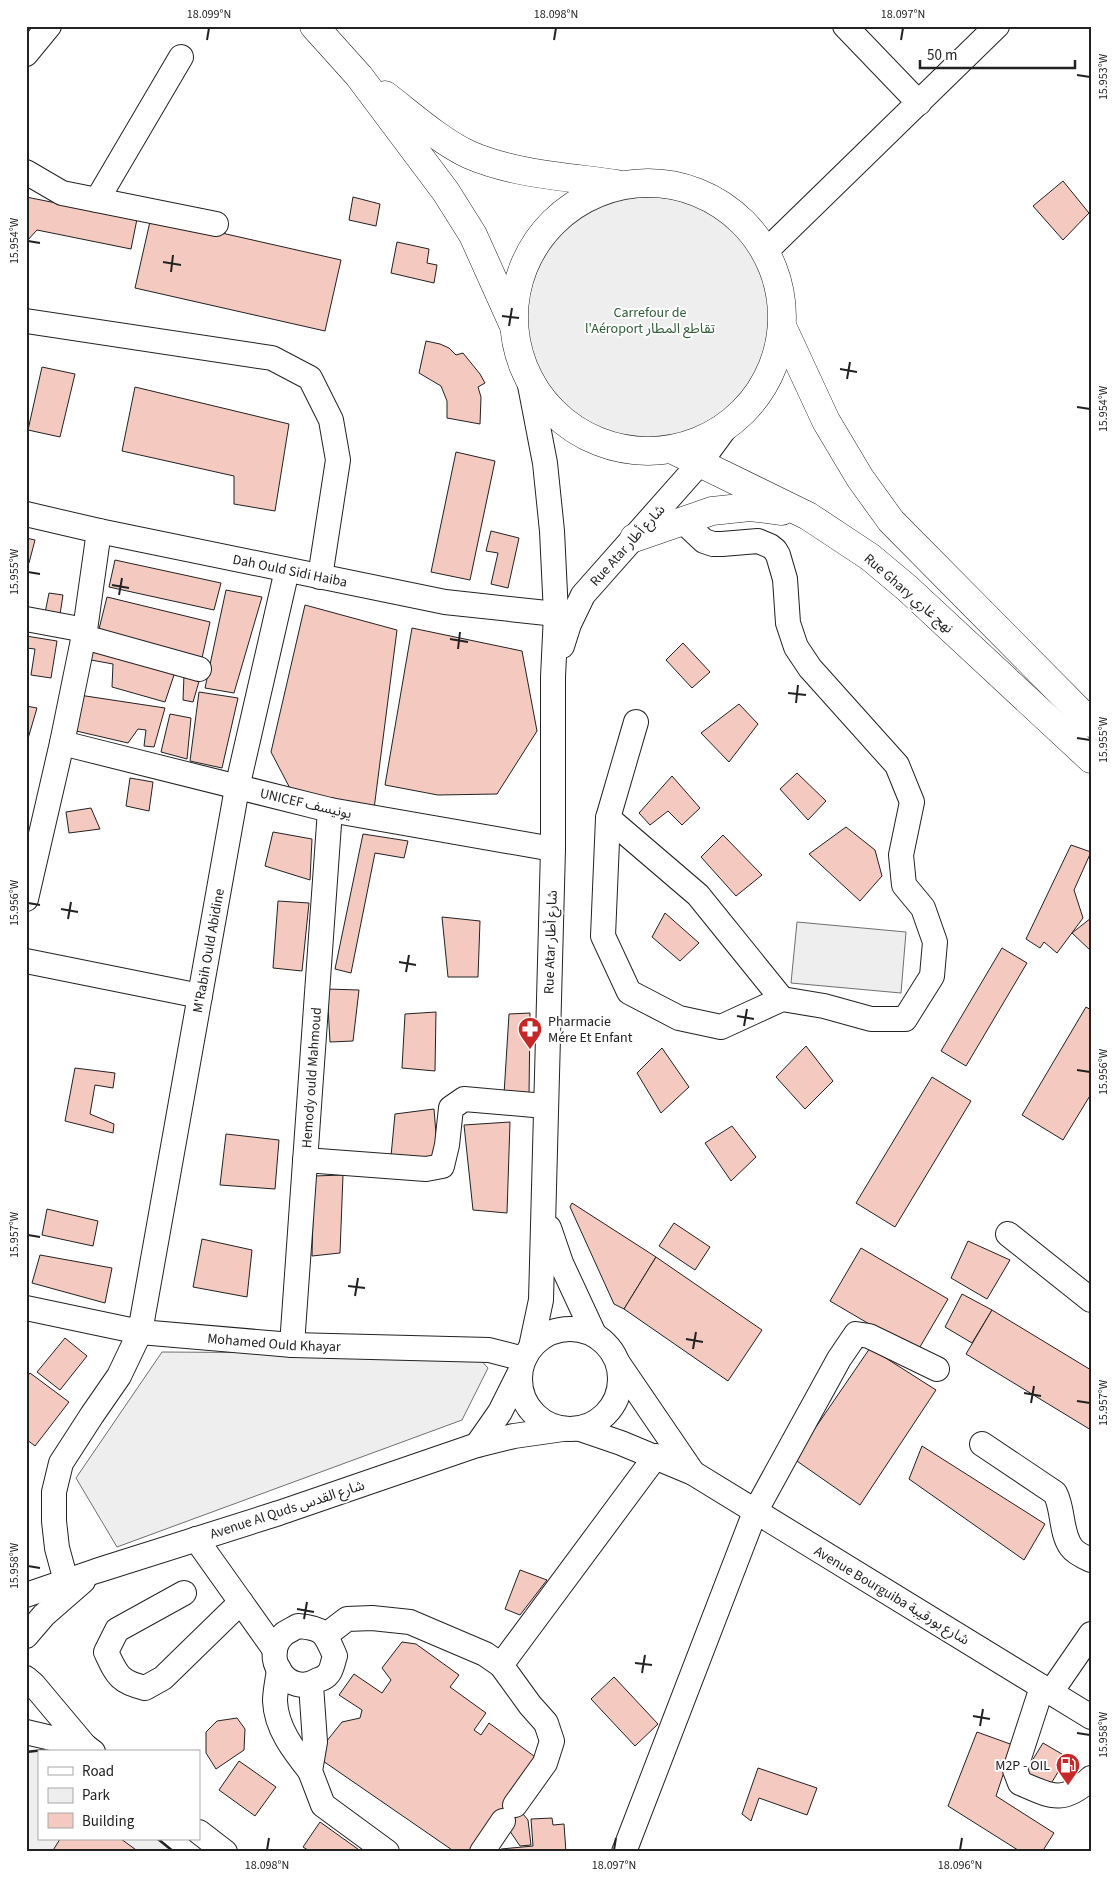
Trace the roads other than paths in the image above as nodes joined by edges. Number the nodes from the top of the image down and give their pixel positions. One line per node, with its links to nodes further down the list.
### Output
1 (49, 26): 5 (street)
2 (314, 26): 7 (highway)
3 (845, 26): 8 (street)
4 (997, 26): 8 (street)
5 (26, 54)
6 (181, 57): 11 (street)
7 (359, 76): 10 (highway); 16 (highway)
8 (919, 103): 13 (street)
9 (26, 172): 11 (street)
10 (621, 185): 13 (highway); 16 (highway)
11 (97, 200): 12 (street)
12 (216, 224)
13 (766, 251): 15 (highway)
14 (26, 320): 27 (street)
15 (782, 326): 18 (highway); 34 (highway)
16 (515, 328): 17 (highway)
17 (529, 380): 19 (highway); 28 (street, Rue Atar شارع أطار)
18 (726, 427): 19 (highway); 20 (street, Rue Atar شارع أطار)
19 (673, 450): 20 (highway, Rue Ghary نهج غاري)
20 (699, 464): 22 (highway, Rue Ghary نهج غاري); 25 (street, Rue Atar شارع أطار)
21 (26, 514): 24 (street, Dah Ould Sidi Haiba)
22 (808, 516): 23 (highway); 36 (highway, Rue Ghary نهج غاري)
23 (686, 519): 25 (highway); 44 (street)
24 (99, 531): 26 (street, Dah Ould Sidi Haiba); 30 (street)
25 (634, 538): 32 (street, Rue Atar شارع أطار)
26 (287, 570): 27 (street, Dah Ould Sidi Haiba); 37 (street, M'Rabih Ould Abidine)
27 (320, 577): 28 (street, Dah Ould Sidi Haiba)
28 (556, 614): 32 (street, Rue Atar شارع أطار)
29 (26, 619): 30 (street)
30 (84, 634): 31 (street); 35 (street)
31 (199, 668)
32 (553, 677): 40 (street, Rue Atar شارع أطار)
33 (636, 722): 39 (street)
34 (1091, 723)
35 (62, 743): 37 (street, UNICEF يونيسف); 41 (street)
36 (1091, 759)
37 (237, 788): 38 (street, UNICEF يونيسف); 43 (street, M'Rabih Ould Abidine)
38 (330, 810): 40 (street, UNICEF يونيسف); 46 (street, Hemody ould Mahmoud)
39 (608, 818): 44 (street); 44 (street)
40 (553, 850): 45 (street, Rue Atar شارع أطار)
41 (26, 899)
42 (26, 960): 43 (street)
43 (200, 996): 51 (street, M'Rabih Ould Abidine)
44 (782, 999)
45 (545, 1106): 46 (street); 47 (street, Rue Atar شارع أطار)
46 (305, 1160): 53 (street, Hemody ould Mahmoud)
47 (543, 1207): 52 (street, Rue Atar شارع أطار); 54 (street, Rue Atar شارع أطار)
48 (1008, 1234): 49 (street)
49 (1091, 1300)
50 (26, 1308): 51 (street, Mohamed Ould Khayar)
51 (140, 1332): 53 (street, Mohamed Ould Khayar); 66 (street, M'Rabih Ould Abidine)
52 (594, 1334): 54 (street); 55 (street)
53 (292, 1345): 54 (street, Mohamed Ould Khayar)
54 (525, 1359): 57 (street); 59 (street)
55 (618, 1362): 57 (street); 61 (street, Avenue Bourguiba شارع بورقيبة)
56 (937, 1369): 62 (street)
57 (572, 1429): 59 (street, Avenue Al Quds شارع القدس); 60 (street, Avenue Bourguiba شارع بورقيبة)
58 (982, 1444): 64 (street)
59 (477, 1445): 63 (street, Avenue Al Quds شارع القدس)
60 (656, 1456): 61 (street, Avenue Bourguiba شارع بورقيبة); 74 (street)
61 (693, 1473): 62 (street, Avenue Bourguiba شارع بورقيبة)
62 (754, 1512): 77 (street, Avenue Bourguiba شارع بورقيبة); 87 (street)
63 (196, 1539): 65 (street, Avenue Al Quds شارع القدس); 69 (street)
64 (1091, 1560)
65 (96, 1571): 66 (street, Avenue Al Quds شارع القدس); 72 (street, Avenue Al Quds شارع القدس)
66 (66, 1581): 68 (street, Avenue Al Quds شارع القدس)
67 (184, 1593): 69 (street)
68 (26, 1595)
69 (242, 1602): 73 (street)
70 (1091, 1634): 77 (street)
71 (326, 1635): 73 (street); 74 (street); 76 (street)
72 (26, 1636)
73 (277, 1659): 76 (street); 81 (street)
74 (502, 1665): 86 (street)
75 (26, 1678): 80 (street)
76 (311, 1685): 81 (street)
77 (1046, 1689): 78 (street, Avenue Bourguiba شارع بورقيبة); 82 (street)
78 (1091, 1716)
79 (26, 1732): 80 (street)
80 (89, 1749)
81 (310, 1771): 85 (street)
82 (1091, 1778)
83 (200, 1833): 84 (street)
84 (225, 1852)
85 (387, 1852)
86 (482, 1852)
87 (624, 1852)

